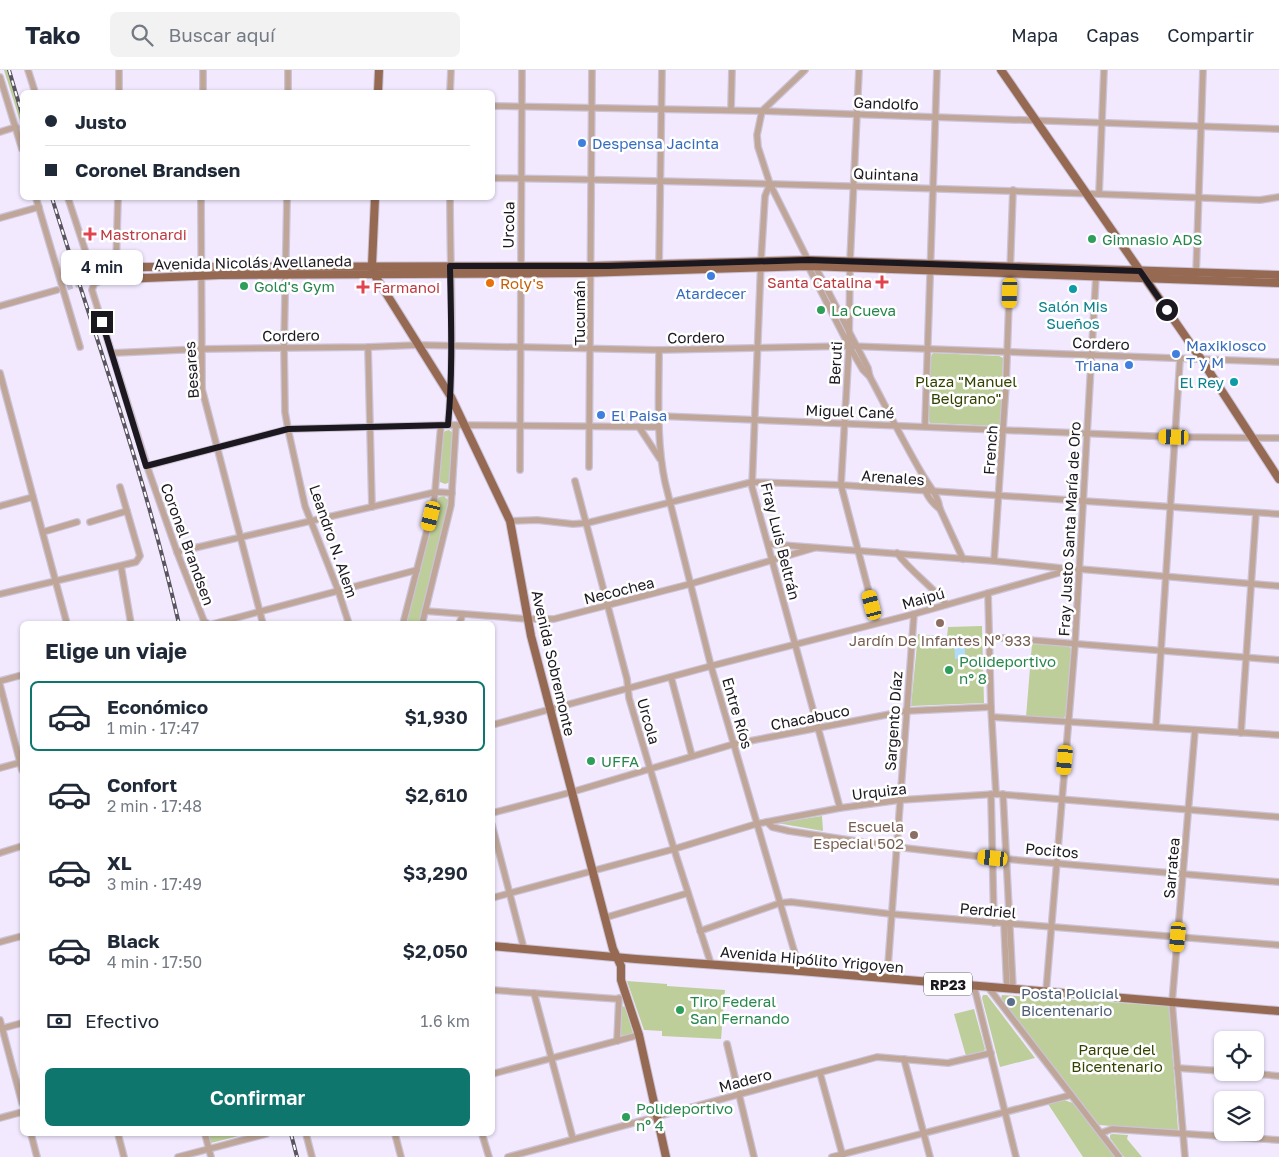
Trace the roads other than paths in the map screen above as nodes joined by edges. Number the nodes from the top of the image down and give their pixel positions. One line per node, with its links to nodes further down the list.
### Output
1 (28, 70): 18 (street)
2 (118, 70): 19 (street)
3 (203, 70): 20 (street)
4 (288, 70): 21 (street)
5 (379, 70): 22 (main road)
6 (451, 70): 23 (street)
7 (522, 70): 25 (street, Urcola)
8 (592, 70): 26 (street, Tucumán)
9 (662, 70): 27 (street)
10 (732, 70): 28 (street)
11 (804, 70): 29 (street)
12 (859, 70): 30 (street, Beruti)
13 (937, 70): 31 (street)
14 (1001, 70): 32 (main road)
15 (1104, 70): 33 (street)
16 (1202, 70): 34 (street)
17 (0, 77): 35 (street)
18 (34, 90)
19 (119, 90)
20 (203, 90)
21 (288, 90)
22 (378, 90)
23 (450, 90)
24 (495, 106): 25 (street, Gandolfo)
25 (522, 106): 26 (street, Gandolfo); 40 (street, Urcola)
26 (591, 108): 27 (street, Gandolfo); 41 (street, Tucumán)
27 (662, 109): 28 (street, Gandolfo); 42 (street)
28 (731, 110): 29 (street, Gandolfo)
29 (762, 111): 30 (street, Gandolfo); 43 (street)
30 (857, 115): 31 (street, Gandolfo); 44 (street, Beruti)
31 (936, 118): 32 (street, Gandolfo); 45 (street)
32 (1035, 120): 33 (street, Gandolfo); 47 (main road)
33 (1102, 123): 34 (street, Gandolfo); 48 (street)
34 (1201, 126): 36 (street, Gandolfo); 49 (street)
35 (16, 128): 37 (street); 38 (street)
36 (1279, 129)
37 (0, 132)
38 (20, 142)
39 (495, 178): 40 (street, Quintana)
40 (521, 179): 41 (street, Quintana); 72 (street, Urcola)
41 (590, 180): 42 (street, Quintana); 73 (street, Tucumán)
42 (661, 180): 43 (street, Quintana); 68 (street)
43 (770, 184): 44 (street, Quintana); 60 (street); 61 (street, Fray Luis Beltrán)
44 (854, 186): 45 (street, Quintana); 62 (street, Beruti)
45 (934, 188): 46 (street, Quintana); 69 (street)
46 (1013, 190): 47 (street, Quintana); 74 (street, French)
47 (1086, 193): 48 (street, Quintana); 75 (main road)
48 (1099, 194): 49 (street, Quintana)
49 (1199, 198): 50 (street, Quintana); 79 (street)
50 (1279, 198)
51 (37, 200): 58 (street)
52 (69, 200): 63 (street)
53 (118, 200): 63 (street)
54 (201, 200): 64 (street, Besares)
55 (287, 200): 65 (street, Leandro N. Alem)
56 (375, 200): 70 (main road)
57 (450, 200): 71 (street)
58 (39, 207): 59 (street); 90 (street)
59 (0, 218)
60 (807, 263): 61 (main road, Avenida Nicolás Avellaneda); 62 (main road, Avenida Nicolás Avellaneda); 66 (main road, Avenida Nicolás Avellaneda); 89 (street)
61 (761, 264): 68 (main road, Avenida Nicolás Avellaneda); 97 (street, Fray Luis Beltrán)
62 (850, 265): 66 (main road, Avenida Nicolás Avellaneda); 69 (main road, Avenida Nicolás Avellaneda); 86 (street, Beruti)
63 (116, 266): 67 (street)
64 (200, 266): 65 (main road, Avenida Nicolás Avellaneda); 67 (main road, Avenida Nicolás Avellaneda); 77 (street, Besares)
65 (286, 266): 70 (main road, Avenida Nicolás Avellaneda); 76 (street, Leandro N. Alem)
66 (816, 266): 86 (street)
67 (127, 267): 82 (main road, Avenida Nicolás Avellaneda)
68 (659, 267): 73 (main road, Avenida Nicolás Avellaneda)
69 (931, 268): 74 (main road, Avenida Nicolás Avellaneda); 99 (street)
70 (373, 269): 71 (main road, Avenida Nicolás Avellaneda); 76 (main road, Avenida Nicolás Avellaneda); 87 (main road, Avenida Sobremonte)
71 (450, 269): 72 (main road, Avenida Nicolás Avellaneda); 88 (street)
72 (520, 269): 73 (main road, Avenida Nicolás Avellaneda); 93 (street, Urcola)
73 (591, 269): 96 (street, Tucumán)
74 (1010, 270): 75 (main road, Avenida Nicolás Avellaneda); 78 (main road, Avenida Nicolás Avellaneda); 101 (street, French)
75 (1140, 271): 79 (main road, Avenida Nicolás Avellaneda); 81 (main road)
76 (286, 275): 77 (main road, Avenida Nicolás Avellaneda); 91 (street, Leandro N. Alem)
77 (200, 276): 82 (main road, Avenida Nicolás Avellaneda); 95 (street, Besares)
78 (1096, 276): 81 (main road, Avenida Nicolás Avellaneda); 102 (street, Fray Justo Santa María de Oro)
79 (1196, 276): 80 (main road, Avenida Nicolás Avellaneda); 81 (main road, Avenida Nicolás Avellaneda); 83 (main road, Avenida Nicolás Avellaneda)
80 (1279, 276)
81 (1144, 278): 104 (main road)
82 (106, 279): 100 (street, Coronel Brandsen)
83 (1279, 282)
84 (57, 290): 85 (street)
85 (0, 306)
86 (849, 331): 89 (street, Beruti); 94 (street)
87 (418, 345): 88 (street, Cordero); 92 (street, Cordero); 108 (main road, Avenida Sobremonte)
88 (452, 345): 93 (street, Cordero); 108 (street)
89 (849, 346): 94 (street, Cordero); 97 (street, Cordero); 107 (street); 111 (street, Beruti)
90 (80, 347)
91 (284, 347): 92 (street, Cordero); 95 (street, Cordero); 122 (street, Leandro N. Alem)
92 (368, 347): 120 (street)
93 (520, 347): 96 (street, Cordero); 115 (street, Urcola)
94 (857, 347): 99 (street, Cordero); 107 (street)
95 (201, 349): 100 (street, Cordero); 128 (street, Besares)
96 (591, 349): 98 (street, Cordero); 117 (street, Tucumán)
97 (758, 349): 98 (street, Cordero); 110 (street, Fray Luis Beltrán)
98 (659, 350): 109 (street, Entre Ríos)
99 (928, 350): 101 (street, Cordero); 119 (street)
100 (113, 353): 130 (street, Coronel Brandsen)
101 (1008, 353): 102 (street, Cordero); 123 (street, French)
102 (1091, 356): 103 (street, Cordero); 124 (street, Fray Justo Santa María de Oro)
103 (1180, 359): 104 (street, Cordero); 125 (street)
104 (1201, 359): 105 (street, Cordero); 126 (main road)
105 (1279, 362)
106 (0, 372): 144 (street)
107 (870, 377): 116 (street)
108 (451, 397): 112 (street); 114 (main road, Avenida Sobremonte)
109 (659, 416): 110 (street, Miguel Cané); 118 (street, Entre Ríos)
110 (755, 420): 111 (street, Miguel Cané); 136 (street, Fray Luis Beltrán)
111 (844, 423): 116 (street, Miguel Cané); 137 (street, Beruti)
112 (445, 425): 113 (street); 120 (street); 139 (street)
113 (456, 425): 114 (street); 142 (street)
114 (465, 425): 115 (street); 155 (main road, Avenida Sobremonte)
115 (520, 425): 117 (street); 132 (street, Urcola)
116 (896, 425): 119 (street, Miguel Cané); 133 (street)
117 (590, 426): 121 (street); 131 (street, Tucumán)
118 (658, 426): 121 (street); 129 (street, Entre Ríos)
119 (925, 426): 123 (street, Miguel Cané)
120 (370, 427): 122 (street); 148 (street)
121 (639, 427): 129 (street, Entre Ríos)
122 (288, 429): 128 (street); 154 (street, Leandro N. Alem)
123 (1004, 429): 124 (street, Miguel Cané); 143 (street, French)
124 (1087, 433): 125 (street, Miguel Cané); 145 (street, Fray Justo Santa María de Oro)
125 (1174, 437): 126 (street, Miguel Cané); 149 (street)
126 (1252, 437): 127 (street, Miguel Cané); 134 (main road)
127 (1279, 438)
128 (218, 448): 130 (street); 160 (street, Besares)
129 (660, 459): 146 (street, Entre Ríos)
130 (146, 466): 164 (street, Coronel Brandsen)
131 (589, 467)
132 (520, 470)
133 (922, 475): 140 (street); 141 (street)
134 (1279, 480)
135 (575, 481): 158 (street, Urcola)
136 (752, 482): 137 (street, Arenales); 146 (street, Arenales); 161 (street, Fray Luis Beltrán)
137 (841, 485): 140 (street, Arenales); 163 (street, Beruti)
138 (120, 487): 151 (street)
139 (436, 492): 142 (street); 148 (street); 170 (street)
140 (926, 492): 141 (street, Arenales); 150 (street)
141 (934, 492): 143 (street, Arenales); 150 (street)
142 (452, 493): 183 (street)
143 (999, 495): 145 (street, Arenales); 168 (street, French)
144 (34, 498): 147 (street); 159 (street)
145 (1083, 501): 149 (street, Arenales); 171 (street, Fray Justo Santa María de Oro)
146 (670, 502): 158 (street, Arenales); 174 (street, Entre Ríos)
147 (0, 506)
148 (372, 507): 154 (street)
149 (1170, 508): 152 (street, Arenales); 172 (street)
150 (940, 509): 166 (street)
151 (127, 511): 157 (street); 169 (street)
152 (1256, 513): 153 (street, Arenales); 175 (street)
153 (1279, 514)
154 (310, 521): 160 (street); 177 (street, Leandro N. Alem)
155 (510, 521): 158 (street, Arenales); 186 (main road, Avenida Sobremonte)
156 (77, 522): 159 (street)
157 (90, 522)
158 (587, 523): 181 (street, Urcola)
159 (43, 532): 173 (street)
160 (241, 536): 164 (street); 182 (street, Besares)
161 (768, 544): 162 (street, Necochea); 167 (street, Fray Luis Beltrán)
162 (814, 548): 163 (street, Necochea); 167 (street, Necochea)
163 (857, 550): 165 (street, Necochea); 196 (street, Beruti)
164 (176, 552): 189 (street, Coronel Brandsen)
165 (897, 553): 166 (street, Necochea); 180 (street)
166 (963, 559): 168 (street, Necochea)
167 (772, 561): 174 (street, Necochea); 199 (street, Fray Luis Beltrán)
168 (994, 561): 171 (street, Necochea)
169 (121, 566): 173 (street); 188 (street)
170 (417, 570): 177 (street); 193 (street)
171 (1079, 570): 172 (street, Maipú); 178 (street, Maipú); 198 (street, Fray Justo Santa María de Oro)
172 (1165, 576): 175 (street, Maipú); 200 (street)
173 (56, 580): 179 (street); 187 (street)
174 (690, 584): 181 (street, Necochea); 203 (street, Entre Ríos)
175 (1252, 584): 176 (street, Maipú); 201 (street)
176 (1279, 586)
177 (338, 590): 182 (street); 192 (street, Leandro N. Alem)
178 (988, 593): 180 (street, Maipú); 197 (street)
179 (0, 594)
180 (946, 604): 185 (street, Maipú)
181 (608, 606): 186 (street, Necochea); 208 (street, Urcola)
182 (260, 611): 190 (street); 191 (street, Besares)
183 (425, 611): 184 (street, Necochea); 194 (street)
184 (462, 614): 186 (street, Necochea); 195 (street)
185 (914, 614): 196 (street, Maipú); 211 (street, Sargento Díaz)
186 (528, 619): 210 (main road, Avenida Sobremonte)
187 (67, 621)
188 (130, 621)
189 (204, 621)
190 (224, 621)
191 (262, 621)
192 (348, 621)
193 (404, 621)
194 (423, 621)
195 (460, 621)
196 (877, 623): 199 (street, Maipú)
197 (990, 637): 198 (street); 209 (street)
198 (1075, 644): 200 (street); 213 (street, Fray Justo Santa María de Oro)
199 (795, 645): 203 (street, Maipú); 216 (street, Fray Luis Beltrán)
200 (1162, 650): 201 (street); 215 (street)
201 (1246, 657): 202 (street); 218 (street)
202 (1279, 660)
203 (711, 666): 205 (street, Maipú); 220 (street, Entre Ríos)
204 (20, 676): 206 (street)
205 (671, 677): 208 (street, Maipú); 222 (street)
206 (0, 681)
207 (0, 685): 221 (street)
208 (628, 688): 210 (street, Maipú); 225 (street, Urcola)
209 (991, 707): 211 (street, Chacabuco); 212 (street)
210 (550, 709): 214 (street, Maipú); 226 (main road, Avenida Sobremonte)
211 (906, 711): 216 (street, Chacabuco); 229 (street, Sargento Díaz)
212 (992, 717): 213 (street); 227 (street)
213 (1069, 722): 215 (street); 228 (street, Fray Justo Santa María de Oro)
214 (495, 724)
215 (1156, 727): 217 (street)
216 (818, 728): 220 (street, Chacabuco); 230 (street, Fray Luis Beltrán)
217 (1195, 730): 218 (street); 231 (street, Sarratea)
218 (1241, 732): 219 (street)
219 (1279, 736)
220 (734, 744): 222 (street, Chacabuco); 235 (street, Entre Ríos)
221 (20, 755)
222 (692, 756): 225 (street, Chacabuco)
223 (20, 763): 224 (street)
224 (0, 768)
225 (650, 768): 226 (street, Chacabuco); 239 (street, Urcola)
226 (572, 792): 232 (street, Chacabuco); 244 (main road, Avenida Sobremonte)
227 (997, 794): 228 (street, Urquiza); 229 (street, Urquiza); 241 (street); 242 (street)
228 (1062, 799): 231 (street, Urquiza); 243 (street, Fray Justo Santa María de Oro)
229 (900, 800): 230 (street, Urquiza); 238 (street, Sargento Díaz)
230 (840, 808): 234 (street, Urquiza)
231 (1189, 809): 233 (street, Urquiza); 245 (street, Sarratea)
232 (495, 812)
233 (1279, 817)
234 (767, 822): 235 (street, Urquiza); 238 (street, Pocitos)
235 (756, 824): 239 (street, Urquiza); 250 (street, Entre Ríos)
236 (495, 836): 247 (street)
237 (20, 847): 240 (street)
238 (896, 847): 241 (street, Pocitos); 251 (street, Sargento Díaz)
239 (674, 849): 244 (street, Urquiza); 248 (street, Urcola)
240 (0, 852)
241 (993, 858): 242 (street, Pocitos); 253 (street)
242 (1005, 858): 243 (street, Pocitos); 254 (street)
243 (1057, 863): 245 (street, Pocitos); 255 (street, Fray Justo Santa María de Oro)
244 (592, 872): 247 (street, Urquiza); 252 (main road, Avenida Sobremonte)
245 (1183, 873): 246 (street, Pocitos); 258 (street, Sarratea)
246 (1279, 882)
247 (510, 894): 249 (street, Urquiza); 262 (street)
248 (688, 894): 252 (street); 256 (street, Urcola)
249 (495, 897)
250 (780, 903): 251 (street, Perdriel); 256 (street, Perdriel); 265 (street, Entre Ríos)
251 (891, 914): 253 (street, Perdriel); 266 (street, Sargento Díaz)
252 (604, 918): 263 (main road, Avenida Sobremonte)
253 (994, 923): 254 (street, Perdriel)
254 (1006, 924): 255 (street, Perdriel); 269 (street)
255 (1050, 928): 258 (street, Perdriel); 271 (street, Fray Justo Santa María de Oro)
256 (700, 931): 264 (street, Urcola)
257 (20, 937): 259 (street)
258 (1178, 937): 260 (street, Perdriel); 275 (street, Sarratea)
259 (0, 942)
260 (1279, 945)
261 (495, 946): 262 (main road, Avenida Hipólito Yrigoyen / RP23)
262 (524, 949): 263 (main road, Avenida Hipólito Yrigoyen / RP23)
263 (616, 957): 264 (main road, Avenida Hipólito Yrigoyen / RP23); 273 (main road, Avenida Sobremonte)
264 (711, 964): 265 (main road, Avenida Hipólito Yrigoyen / RP23)
265 (800, 971): 266 (main road, Avenida Hipólito Yrigoyen / RP23)
266 (886, 979): 267 (main road, Avenida Hipólito Yrigoyen / RP23)
267 (974, 986): 268 (main road, Avenida Hipólito Yrigoyen / RP23); 283 (street)
268 (988, 987): 269 (main road, Avenida Hipólito Yrigoyen / RP23); 293 (street)
269 (1010, 989): 271 (main road, Avenida Hipólito Yrigoyen / RP23)
270 (495, 990): 272 (street)
271 (1046, 992): 275 (main road, Avenida Hipólito Yrigoyen / RP23)
272 (534, 993): 274 (street); 284 (street)
273 (625, 993): 274 (street); 280 (main road, Avenida Sobremonte)
274 (618, 999): 281 (street)
275 (1172, 1003): 276 (main road, Avenida Hipólito Yrigoyen / RP23); 286 (street, Sarratea)
276 (1279, 1011)
277 (0, 1020): 279 (street)
278 (20, 1023): 279 (street)
279 (1, 1028): 294 (street)
280 (639, 1034): 281 (street); 297 (main road, Avenida Sobremonte)
281 (617, 1041): 284 (street)
282 (727, 1044): 292 (street)
283 (991, 1053): 285 (street, Madero); 295 (street)
284 (551, 1058): 288 (street); 309 (street)
285 (904, 1059): 289 (street, Madero); 299 (street)
286 (1178, 1068): 287 (street); 301 (street, Sarratea)
287 (1214, 1071)
288 (495, 1073)
289 (820, 1073): 292 (street, Madero); 312 (street)
290 (1264, 1075): 291 (street)
291 (1279, 1076)
292 (739, 1095): 297 (street, Madero); 322 (street)
293 (1071, 1095): 295 (street); 300 (street)
294 (20, 1096)
295 (1005, 1112): 299 (street); 325 (street)
296 (20, 1113): 298 (street)
297 (656, 1117): 309 (street, Madero); 321 (main road, Avenida Sobremonte)
298 (0, 1118)
299 (924, 1132): 312 (street); 324 (street)
300 (1101, 1133): 301 (street); 326 (street)
301 (1183, 1134): 310 (street); 327 (street, Sarratea)
302 (32, 1136): 313 (street)
303 (119, 1136): 314 (street)
304 (206, 1136): 311 (street)
305 (255, 1136): 311 (street)
306 (307, 1136): 317 (street)
307 (395, 1136): 318 (street)
308 (483, 1136): 319 (street)
309 (573, 1139): 320 (street, Madero)
310 (1279, 1140)
311 (209, 1149): 315 (street); 316 (street)
312 (842, 1156): 323 (street)
313 (37, 1157)
314 (124, 1157)
315 (178, 1157)
316 (211, 1157)
317 (312, 1157)
318 (401, 1157)
319 (489, 1157)
320 (508, 1157)
321 (666, 1157)
322 (754, 1157)
323 (832, 1157)
324 (930, 1157)
325 (1016, 1157)
326 (1119, 1157)
327 (1185, 1157)

